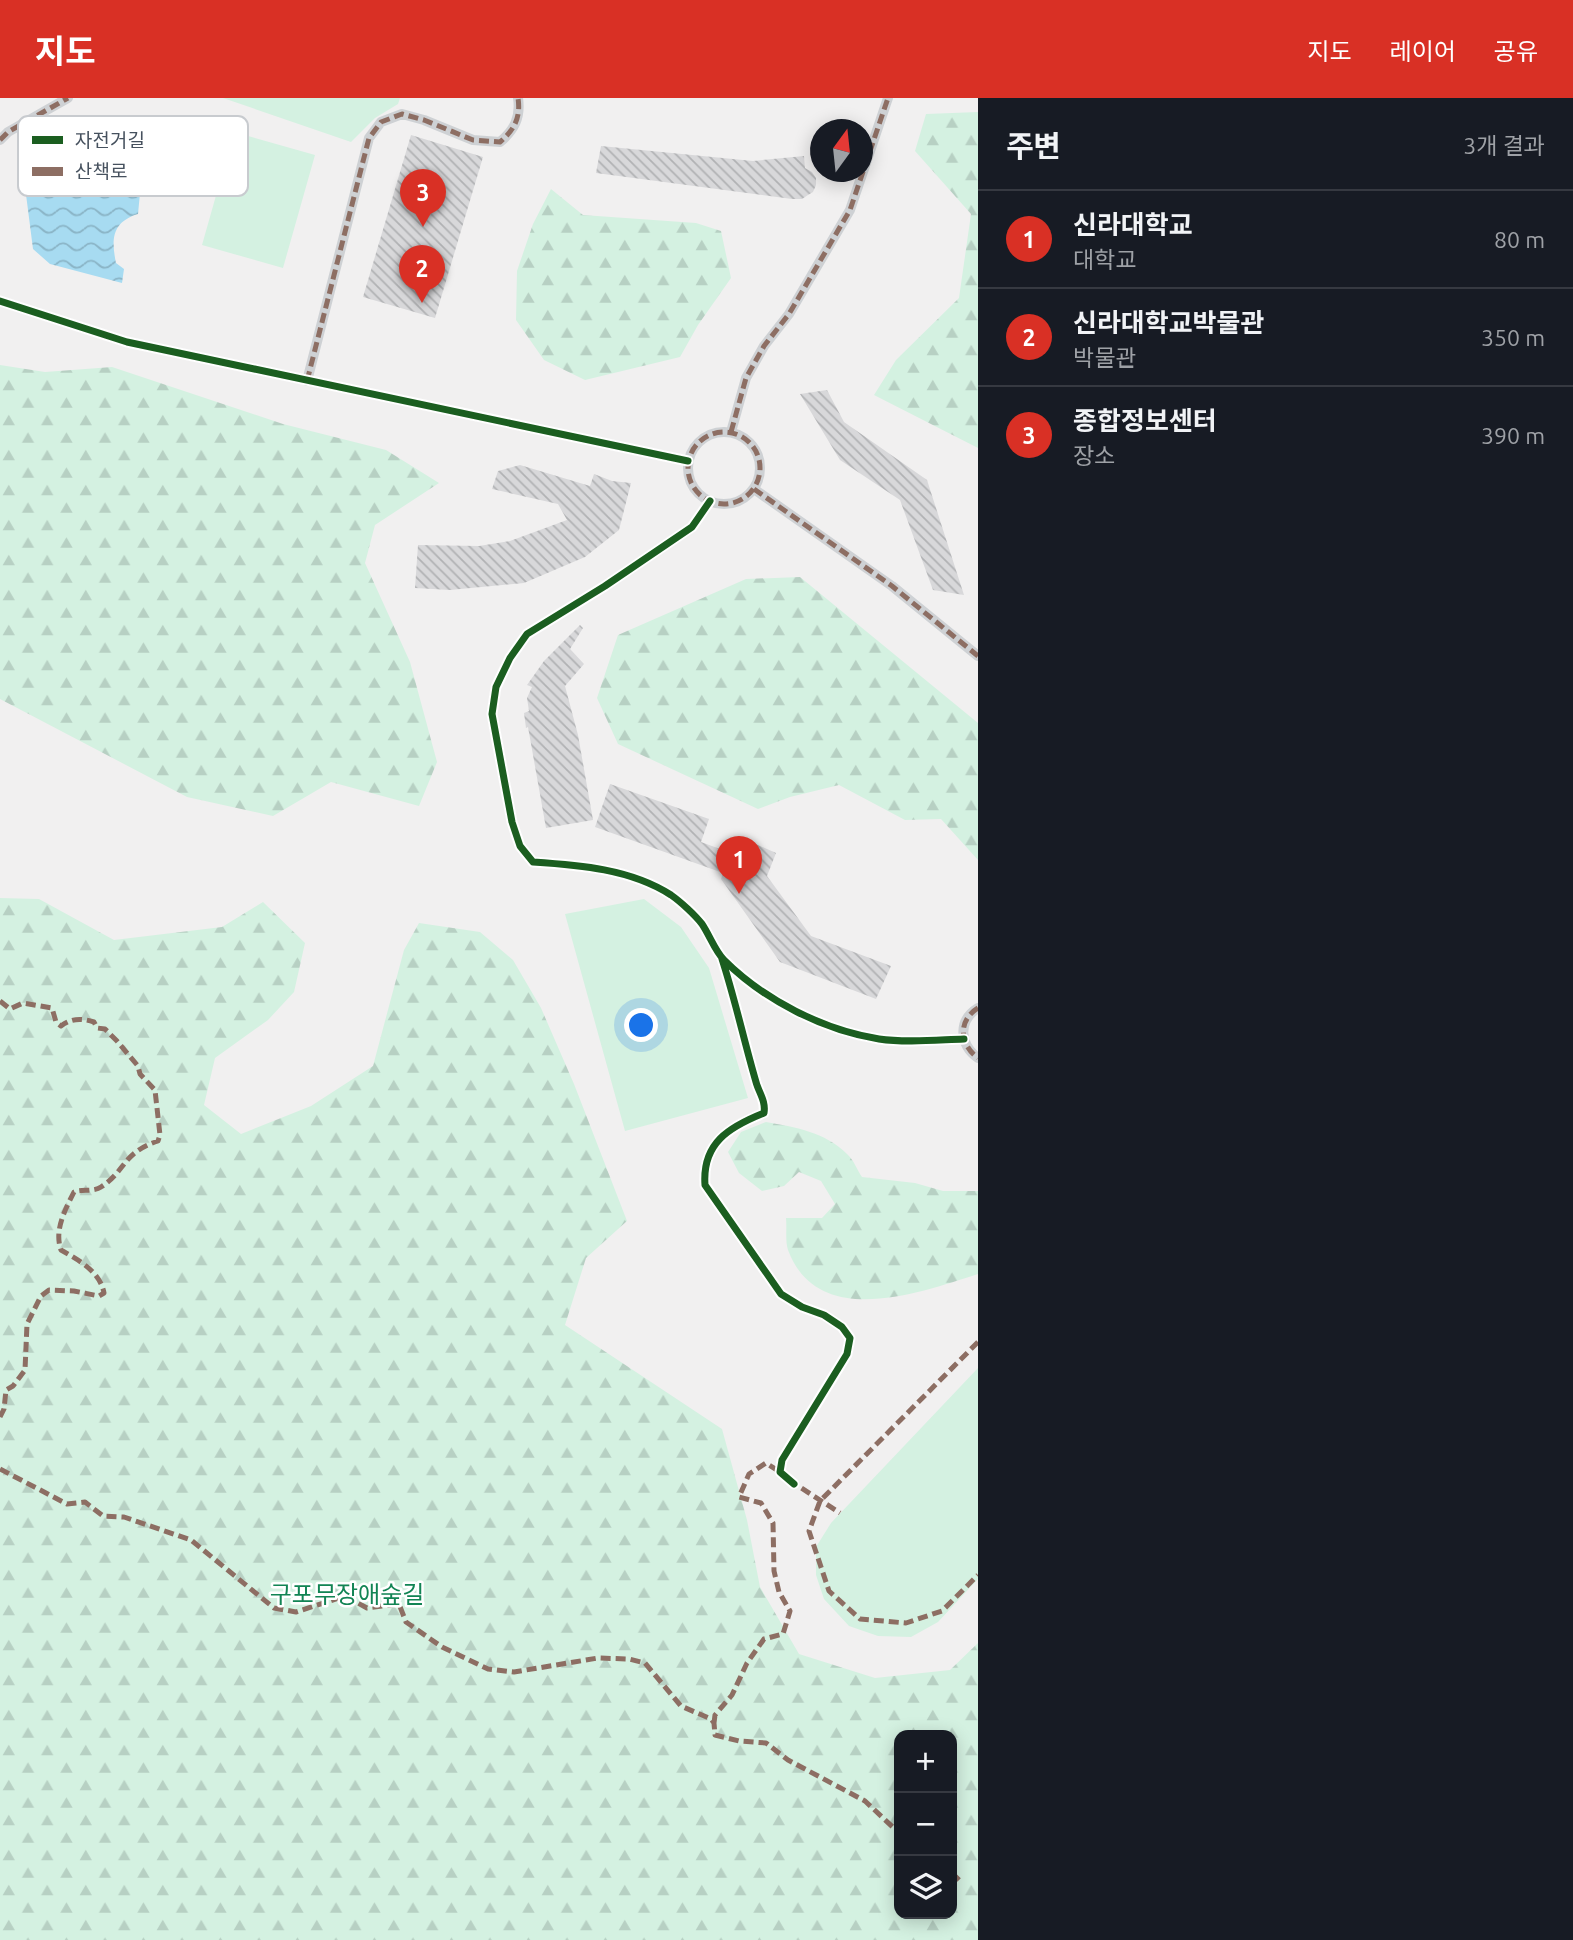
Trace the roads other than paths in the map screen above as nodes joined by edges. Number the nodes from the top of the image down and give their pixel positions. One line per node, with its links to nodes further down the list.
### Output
1 (68, 98): 4 (street)
2 (518, 98): 8 (street)
3 (888, 98): 9 (street)
4 (36, 116)
5 (18, 126): 6 (street)
6 (0, 140)
7 (0, 301): 8 (street)
8 (307, 381): 10 (street)
9 (731, 432): 10 (street); 11 (street)
10 (688, 461): 12 (street)
11 (754, 489): 12 (street); 13 (street)
12 (710, 501): 14 (street)
13 (978, 656)
14 (722, 959): 16 (street); 18 (street)
15 (978, 1008): 16 (street)
16 (964, 1039): 17 (street)
17 (978, 1058)
18 (794, 1484)

